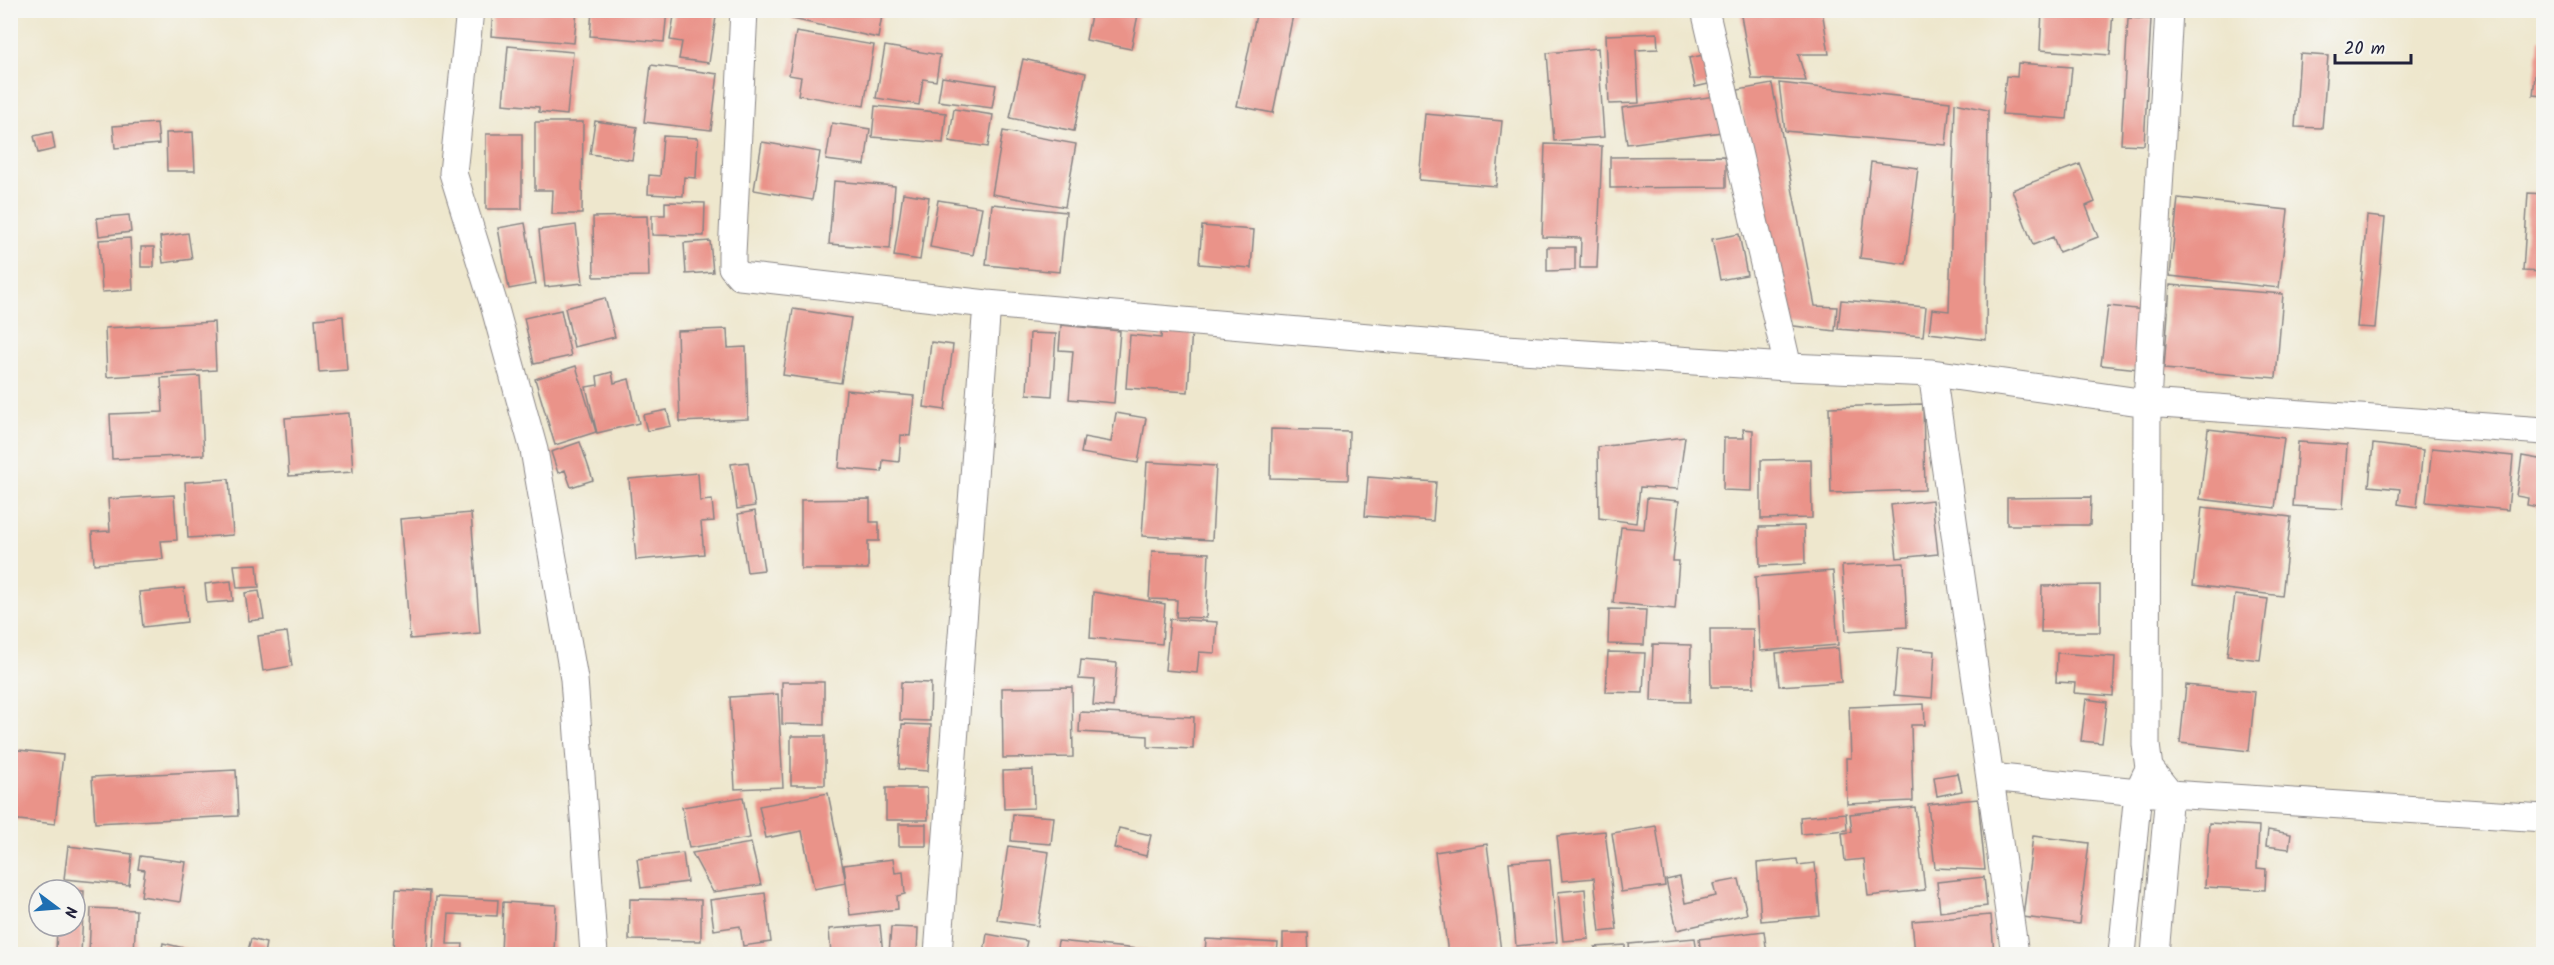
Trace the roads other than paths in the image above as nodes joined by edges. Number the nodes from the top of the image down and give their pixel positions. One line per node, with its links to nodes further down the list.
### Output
1 (470, 10): 14 (street)
2 (744, 10): 5 (street)
3 (1705, 10): 6 (street)
4 (2169, 10): 8 (street)
5 (987, 304): 6 (street); 15 (street)
6 (1788, 367): 7 (street)
7 (1932, 374): 8 (street); 10 (street)
8 (2146, 403): 9 (street); 11 (street)
9 (2544, 431)
10 (1990, 777): 11 (street); 16 (street)
11 (2143, 780): 12 (street); 17 (street)
12 (2169, 793): 13 (street); 18 (street)
13 (2544, 818)
14 (594, 954)
15 (938, 954)
16 (2015, 954)
17 (2122, 954)
18 (2155, 954)

